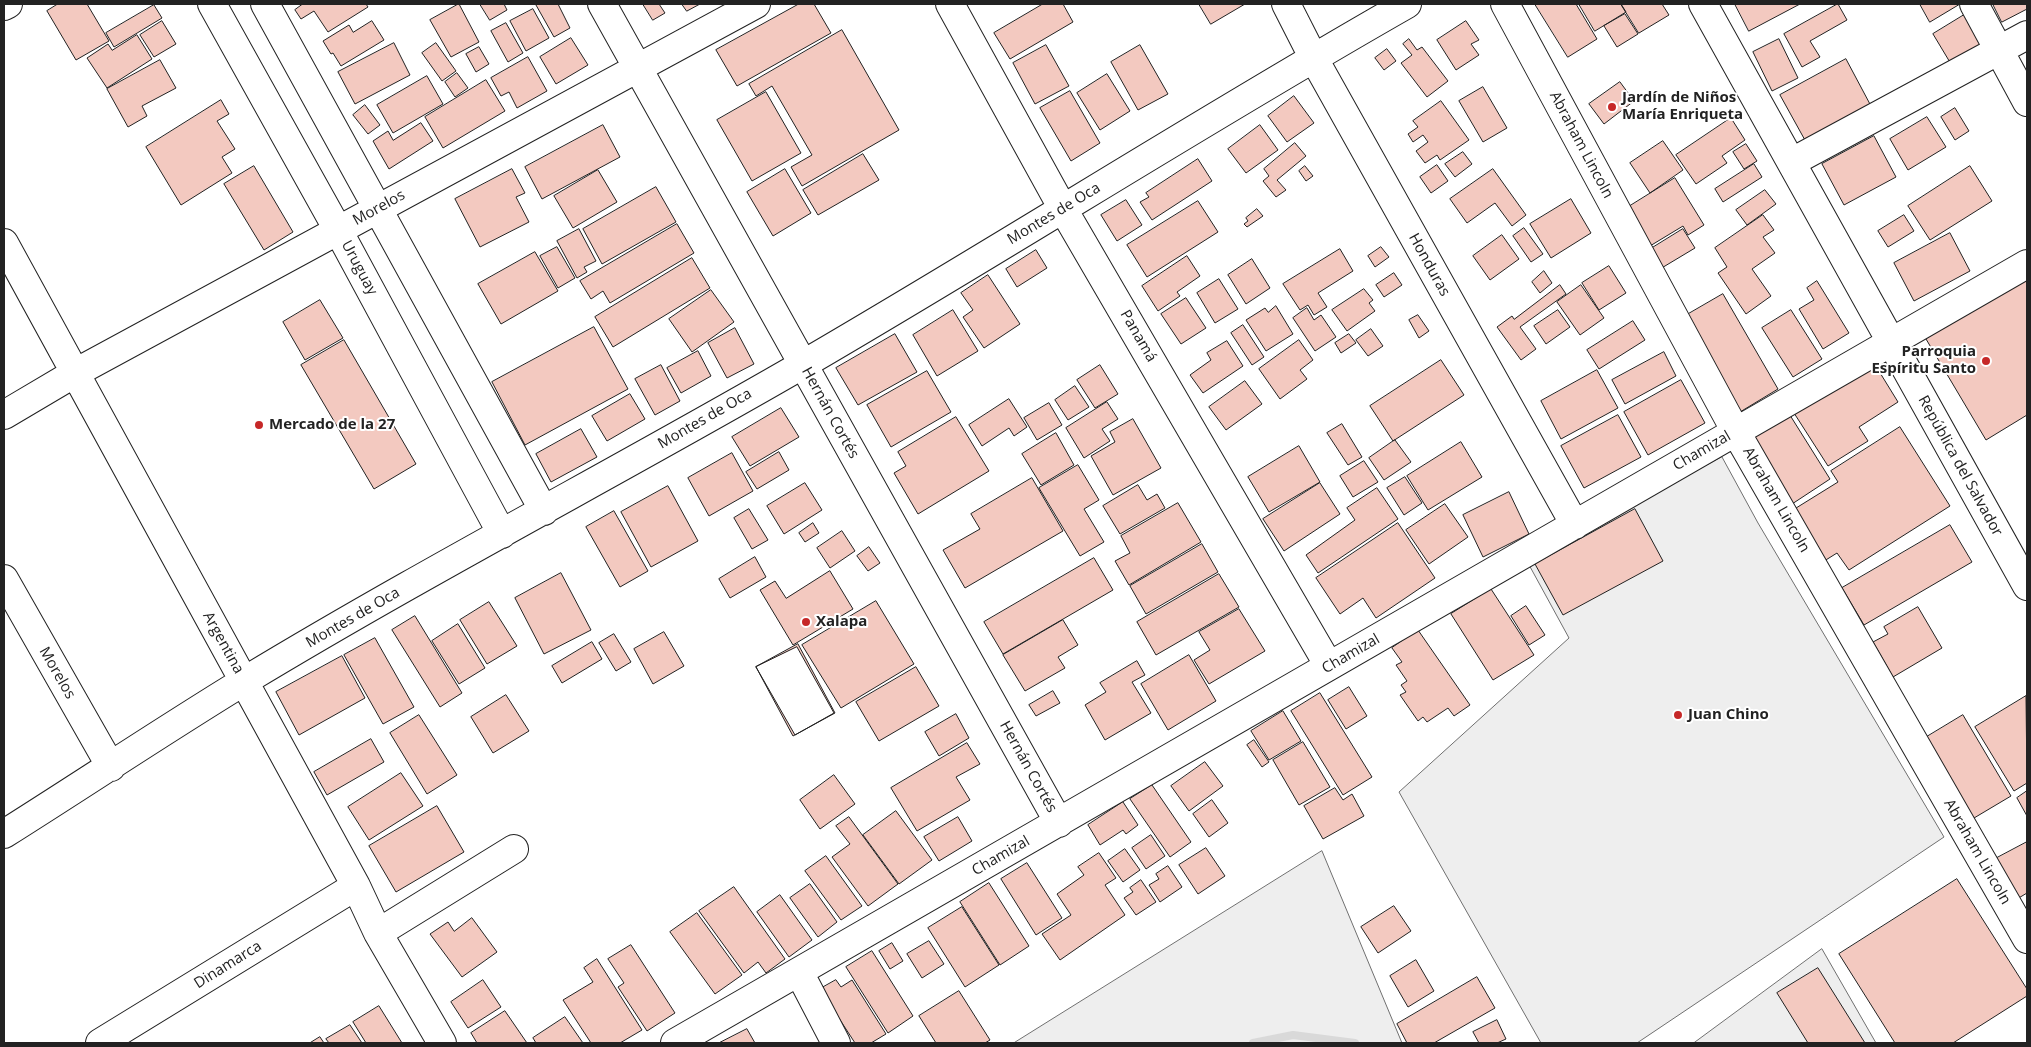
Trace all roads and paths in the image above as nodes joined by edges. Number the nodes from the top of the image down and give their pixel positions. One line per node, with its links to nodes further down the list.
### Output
1 (8, 4): 12 (street)
2 (212, 4): 21 (street, Uruguay)
3 (265, 4): 19 (street)
4 (602, 4): 16 (street, Hernán Cortés)
5 (756, 4): 16 (street, Morelos)
6 (950, 4): 20 (street, Panamá)
7 (1286, 4): 15 (street, Honduras)
8 (1407, 4): 15 (street, Montes de Oca)
9 (1504, 4): 28 (street, Abraham Lincoln)
10 (1702, 4): 18 (street, República del Salvador)
11 (1974, 4): 14 (street)
12 (4, 6)
13 (2027, 35): 14 (street)
14 (2000, 50): 17 (street); 18 (street)
15 (1314, 57): 20 (street, Montes de Oca); 30 (street, Honduras)
16 (638, 69): 19 (street, Morelos); 25 (street, Hernán Cortés)
17 (2027, 102)
18 (1792, 162): 24 (street, República del Salvador)
19 (378, 208): 21 (street, Morelos); 29 (street)
20 (1063, 209): 25 (street, Montes de Oca); 34 (street, Panamá)
21 (338, 230): 26 (street, Morelos); 31 (street, Uruguay)
22 (4, 243): 26 (street, Argentina)
23 (2027, 264): 24 (street, Chamizal)
24 (1891, 342): 28 (street, Chamizal); 33 (street, República del Salvador)
25 (803, 364): 29 (street, Montes de Oca); 37 (street, Hernán Cortés)
26 (75, 373): 27 (street, Morelos); 35 (street, Argentina)
27 (4, 415)
28 (1736, 432): 30 (street, Chamizal); 42 (street, Abraham Lincoln)
29 (544, 511): 31 (street, Montes de Oca)
30 (1575, 525): 34 (street, Chamizal)
31 (502, 534): 35 (street, Montes de Oca)
32 (4, 579): 36 (street, Morelos)
33 (2027, 586)
34 (1329, 666): 37 (street, Chamizal)
35 (244, 681): 36 (street, Montes de Oca); 40 (street, Argentina)
36 (110, 767): 38 (street, Montes de Oca)
37 (1058, 823): 43 (street, Chamizal)
38 (4, 834)
39 (514, 849): 41 (street)
40 (356, 886): 41 (street, Argentina); 44 (street, Dinamarca)
41 (378, 933): 45 (street, Argentina)
42 (2027, 939)
43 (799, 972): 46 (street, Chamizal); 47 (street)
44 (100, 1043)
45 (442, 1043)
46 (676, 1043)
47 (836, 1043)

